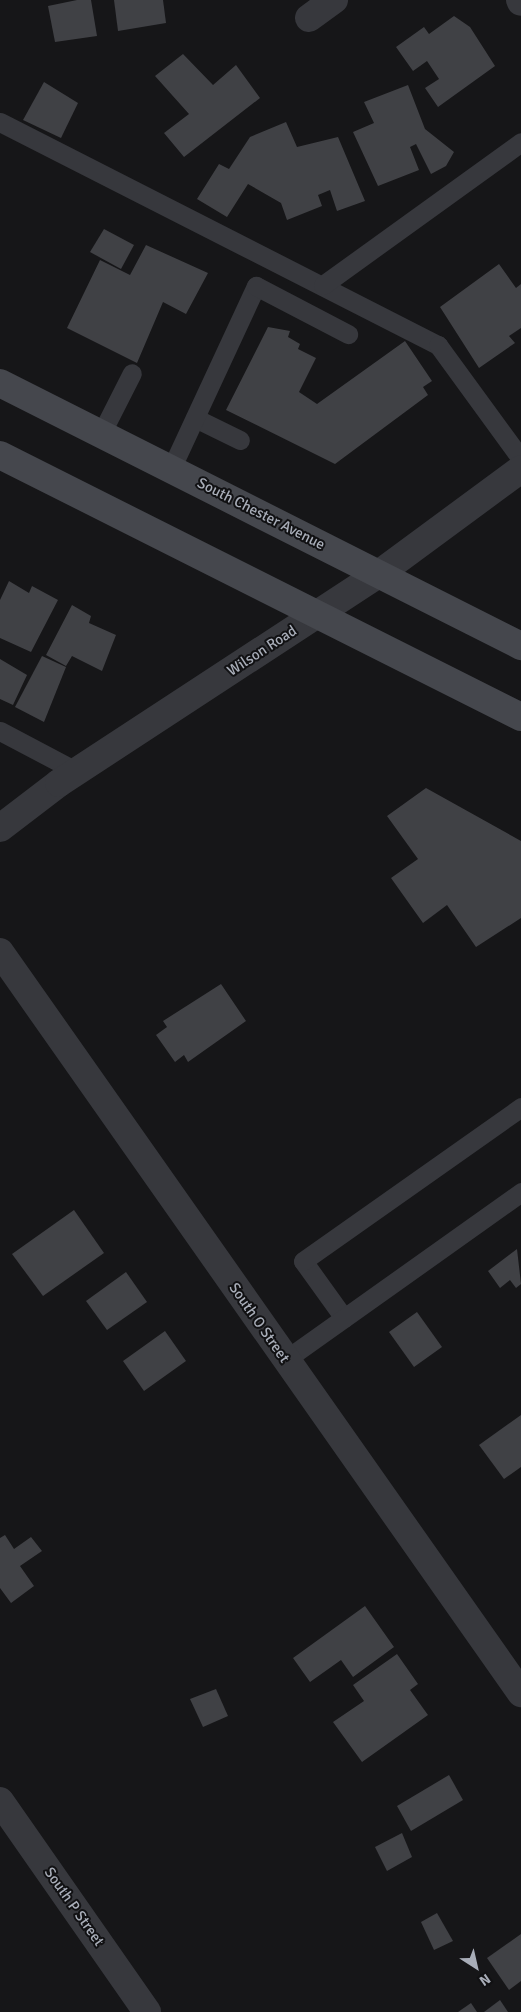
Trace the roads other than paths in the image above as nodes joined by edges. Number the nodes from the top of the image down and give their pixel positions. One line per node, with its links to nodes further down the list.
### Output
1 (334, 0): 2 (street)
2 (309, 18)
3 (0, 122): 5 (lane)
4 (521, 142): 5 (lane)
5 (323, 285): 13 (lane)
6 (348, 334): 9 (lane)
7 (132, 373): 10 (lane)
8 (0, 383): 10 (main road, South Chester Avenue)
9 (195, 418): 11 (lane); 14 (lane)
10 (101, 434): 14 (main road, South Chester Avenue)
11 (240, 440)
12 (0, 455): 17 (main road)
13 (521, 459)
14 (171, 469): 16 (main road, South Chester Avenue)
15 (521, 469): 16 (street, Wilson Road)
16 (380, 573): 17 (street, Wilson Road); 18 (main road, South Chester Avenue)
17 (317, 615): 19 (main road); 21 (street, Wilson Road)
18 (521, 646)
19 (521, 717)
20 (0, 731): 21 (lane)
21 (76, 771): 22 (street, Wilson Road)
22 (0, 828)
23 (0, 952): 27 (street, South O Street)
24 (521, 1107): 26 (lane)
25 (521, 1192): 26 (lane)
26 (344, 1318): 27 (lane)
27 (285, 1360): 28 (street, South O Street)
28 (521, 1693)
29 (0, 1801): 30 (street, South P Street)
30 (147, 2012)

